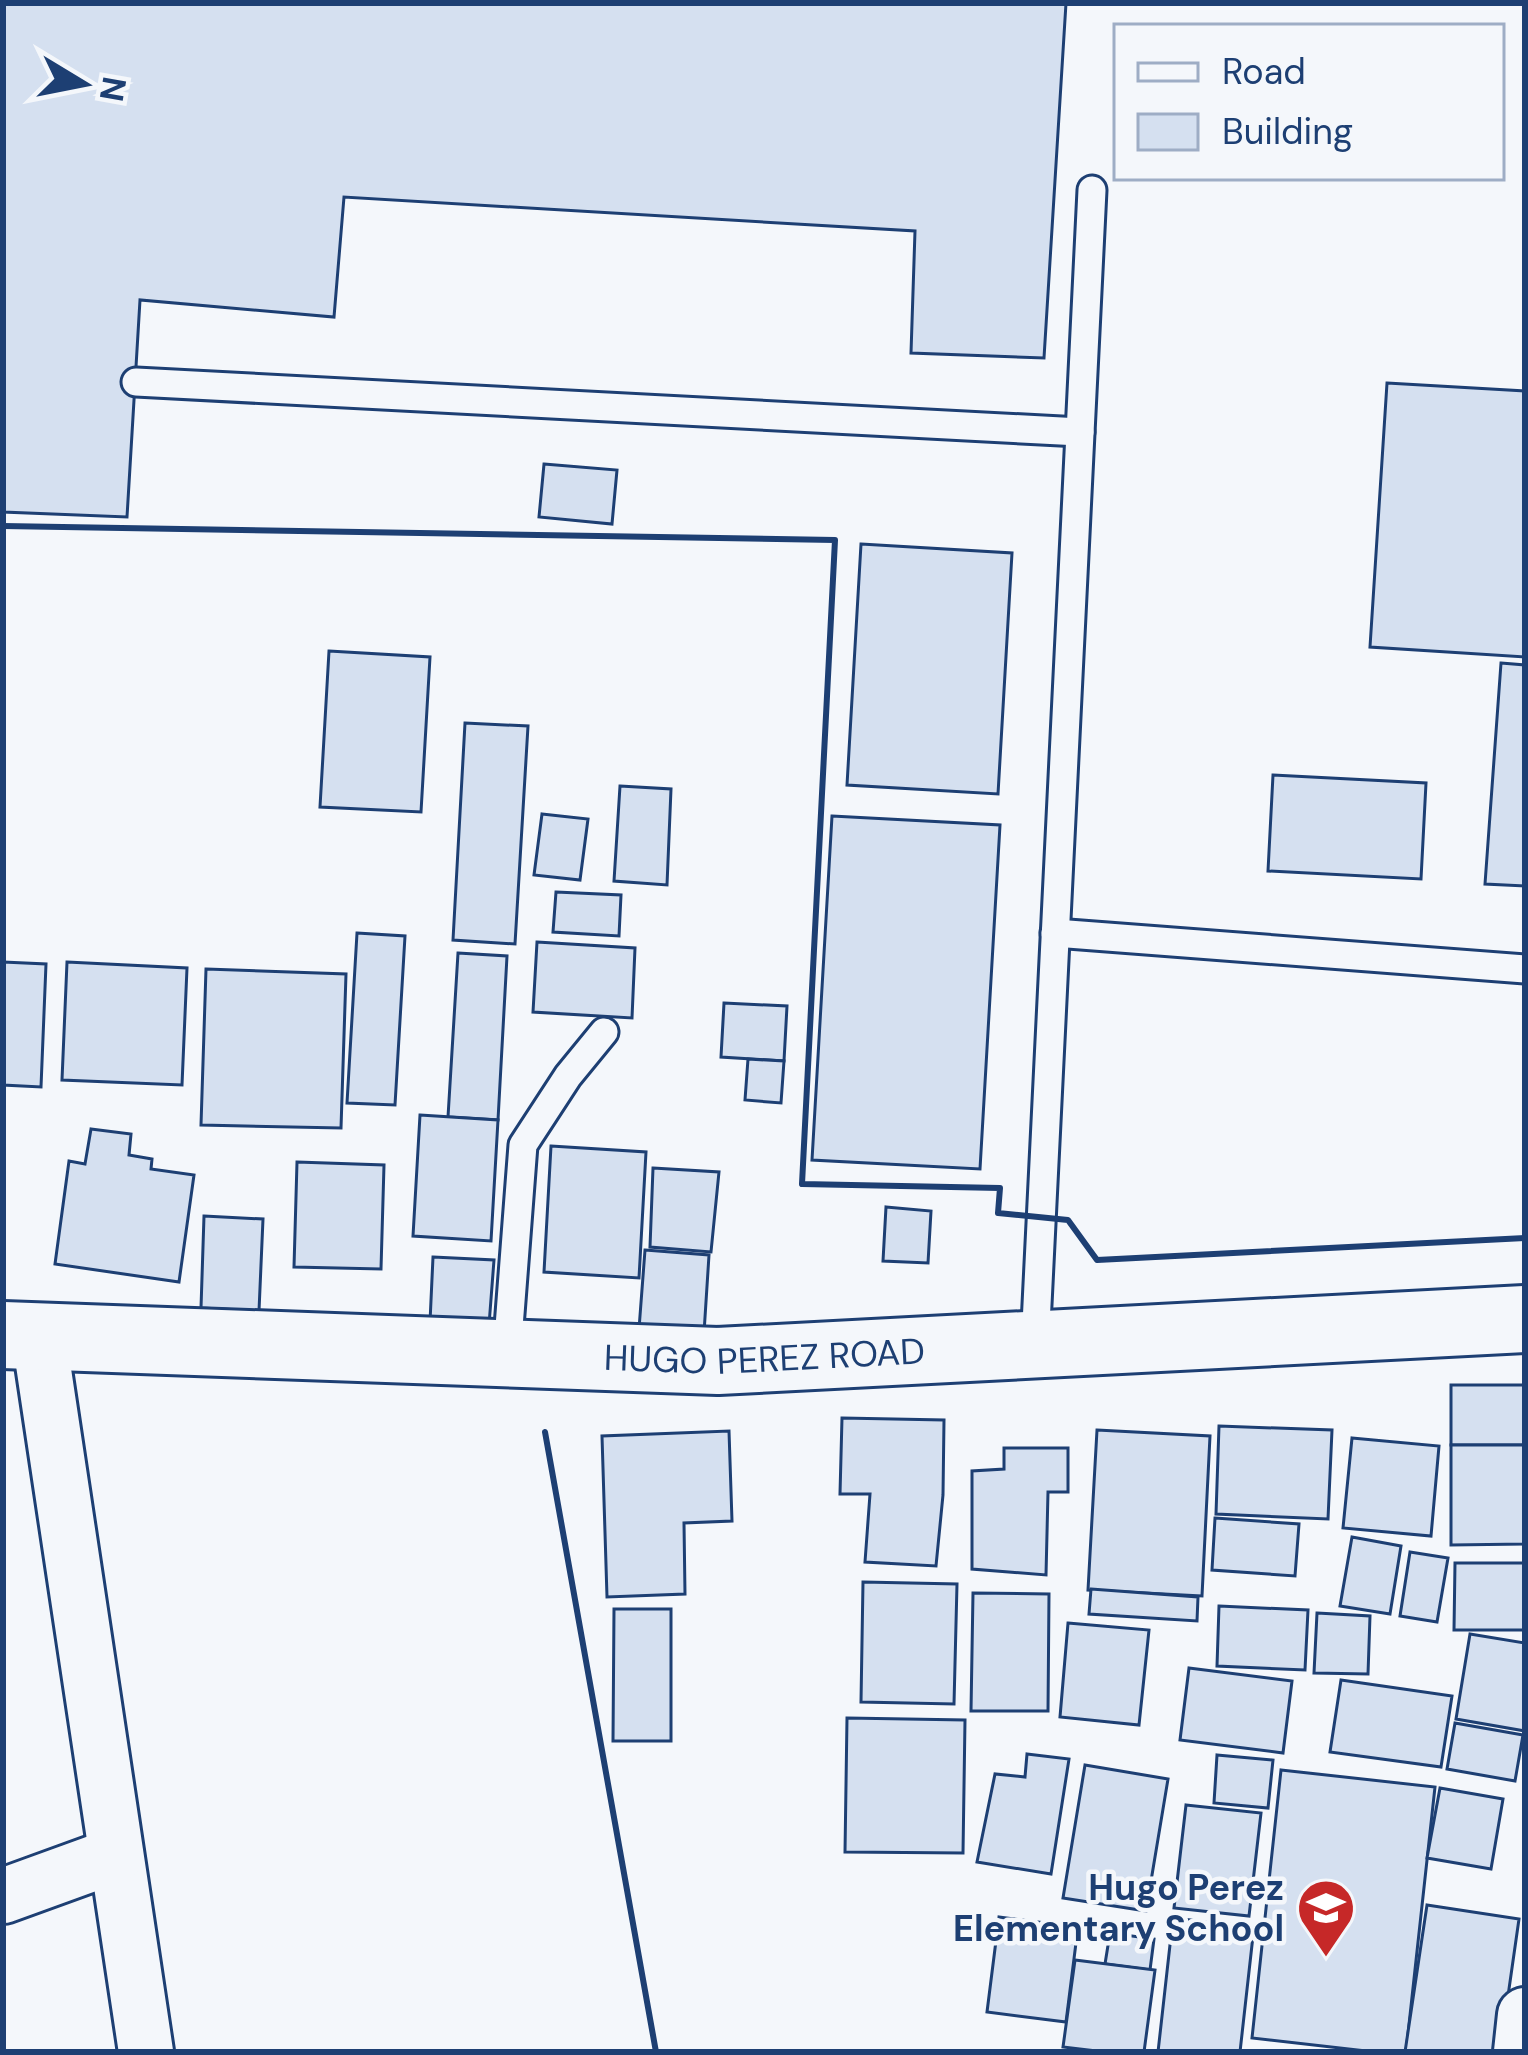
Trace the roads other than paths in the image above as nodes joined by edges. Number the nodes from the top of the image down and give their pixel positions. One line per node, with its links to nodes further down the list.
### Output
1 (1092, 190): 3 (lane)
2 (136, 382): 3 (lane)
3 (1080, 432): 4 (lane)
4 (1055, 933): 5 (lane); 9 (lane)
5 (1525, 969)
6 (604, 1032): 10 (lane)
7 (1525, 1319): 9 (street, HUGO PEREZ ROAD)
8 (21, 1336): 10 (street, HUGO PEREZ ROAD); 11 (street)
9 (1035, 1345): 10 (street, HUGO PEREZ ROAD)
10 (507, 1353)
11 (116, 1855): 12 (street); 14 (street)
12 (3, 1896)
13 (1525, 2015): 15 (street)
14 (146, 2052)
15 (1521, 2052)

